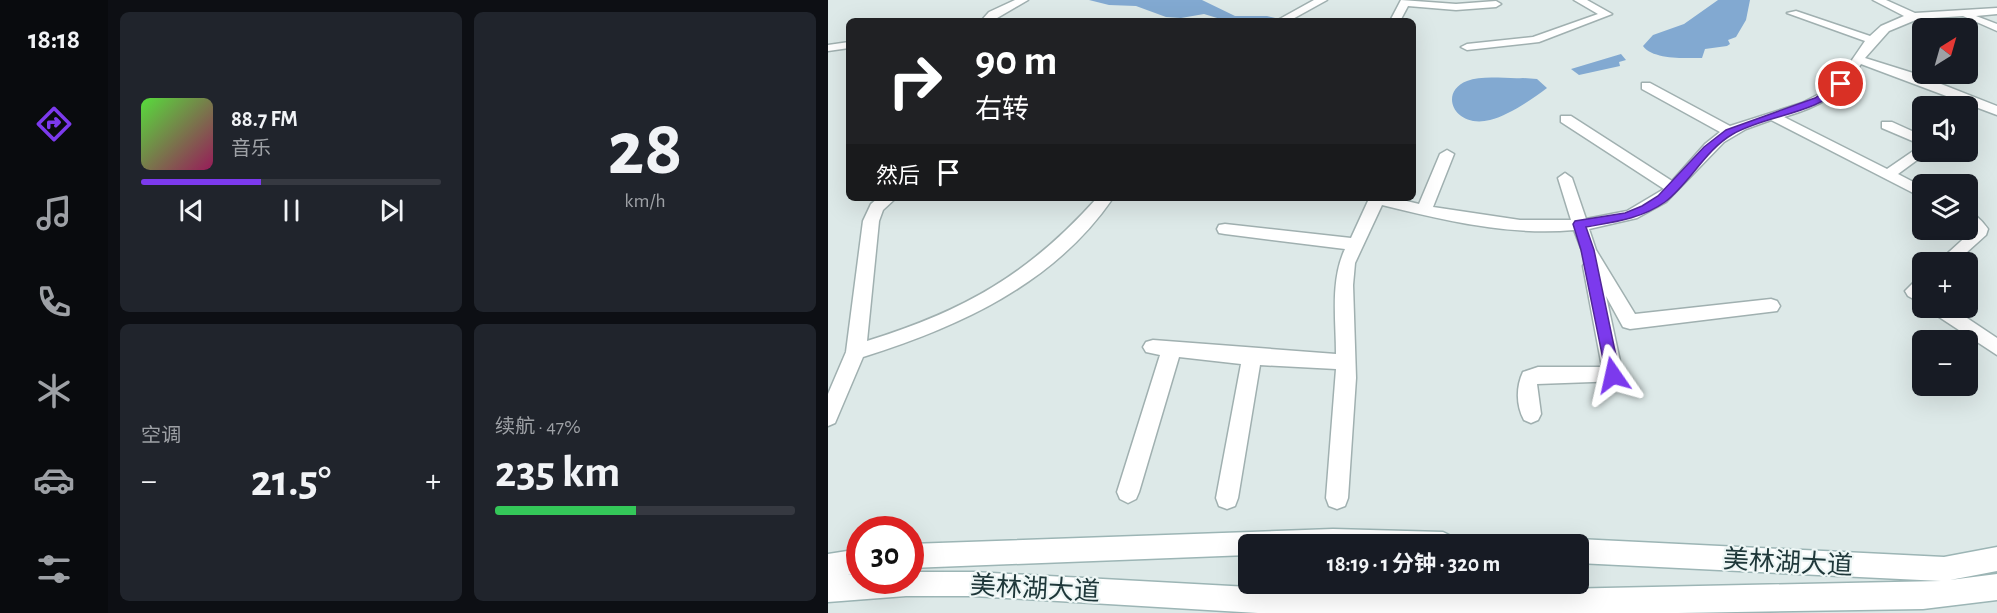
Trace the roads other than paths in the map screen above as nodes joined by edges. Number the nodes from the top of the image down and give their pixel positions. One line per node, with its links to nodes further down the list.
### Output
1 (1023, 0): 12 (street)
2 (1322, 0): 13 (street)
3 (1578, 0): 18 (street)
4 (1878, 0): 11 (street)
5 (1973, 0): 8 (street)
6 (1406, 1): 7 (street); 14 (street)
7 (1497, 4)
8 (1996, 11): 9 (street)
9 (1957, 12): 11 (street); 15 (street)
10 (1792, 13): 16 (street)
11 (1914, 17): 16 (street)
12 (989, 18)
13 (1287, 18)
14 (1397, 18)
15 (1997, 28)
16 (1872, 40): 20 (street)
17 (846, 45): 19 (street)
18 (1467, 47)
19 (828, 48)
20 (1859, 60): 22 (street); 23 (street)
21 (1646, 86): 26 (street)
22 (1997, 111)
23 (1773, 116): 26 (street); 30 (street)
24 (1566, 119): 33 (street)
25 (1887, 125): 27 (street)
26 (1730, 132): 33 (street)
27 (1912, 136)
28 (1447, 154): 38 (street)
29 (1912, 156): 30 (street)
30 (1888, 175): 32 (street)
31 (1565, 178): 39 (street)
32 (1912, 187)
33 (1672, 188): 39 (street)
34 (884, 201): 50 (street)
35 (1102, 201): 50 (street)
36 (1374, 201): 42 (street)
37 (1386, 201): 38 (street)
38 (1424, 211): 39 (street)
39 (1580, 224): 43 (street)
40 (1225, 229): 42 (street)
41 (1972, 240): 44 (street)
42 (1354, 244): 52 (street)
43 (1588, 250): 47 (street); 48 (street)
44 (1958, 252)
45 (1771, 306): 48 (street)
46 (1954, 318): 49 (street)
47 (1602, 322): 48 (street); 53 (street)
48 (1630, 322)
49 (1997, 348)
50 (856, 352): 54 (street)
51 (1252, 357): 52 (street); 55 (street); 56 (street)
52 (1345, 362): 57 (street)
53 (1531, 414)
54 (828, 417)
55 (1128, 492)
56 (1227, 498)
57 (1337, 498)
58 (1238, 543): 60 (street, 美林湖大道)
59 (1589, 552): 61 (street, 美林湖大道)
60 (924, 555)
61 (1997, 559)
62 (846, 563): 63 (street)
63 (828, 566)
64 (1997, 587): 65 (street, 美林湖大道)
65 (828, 589)

